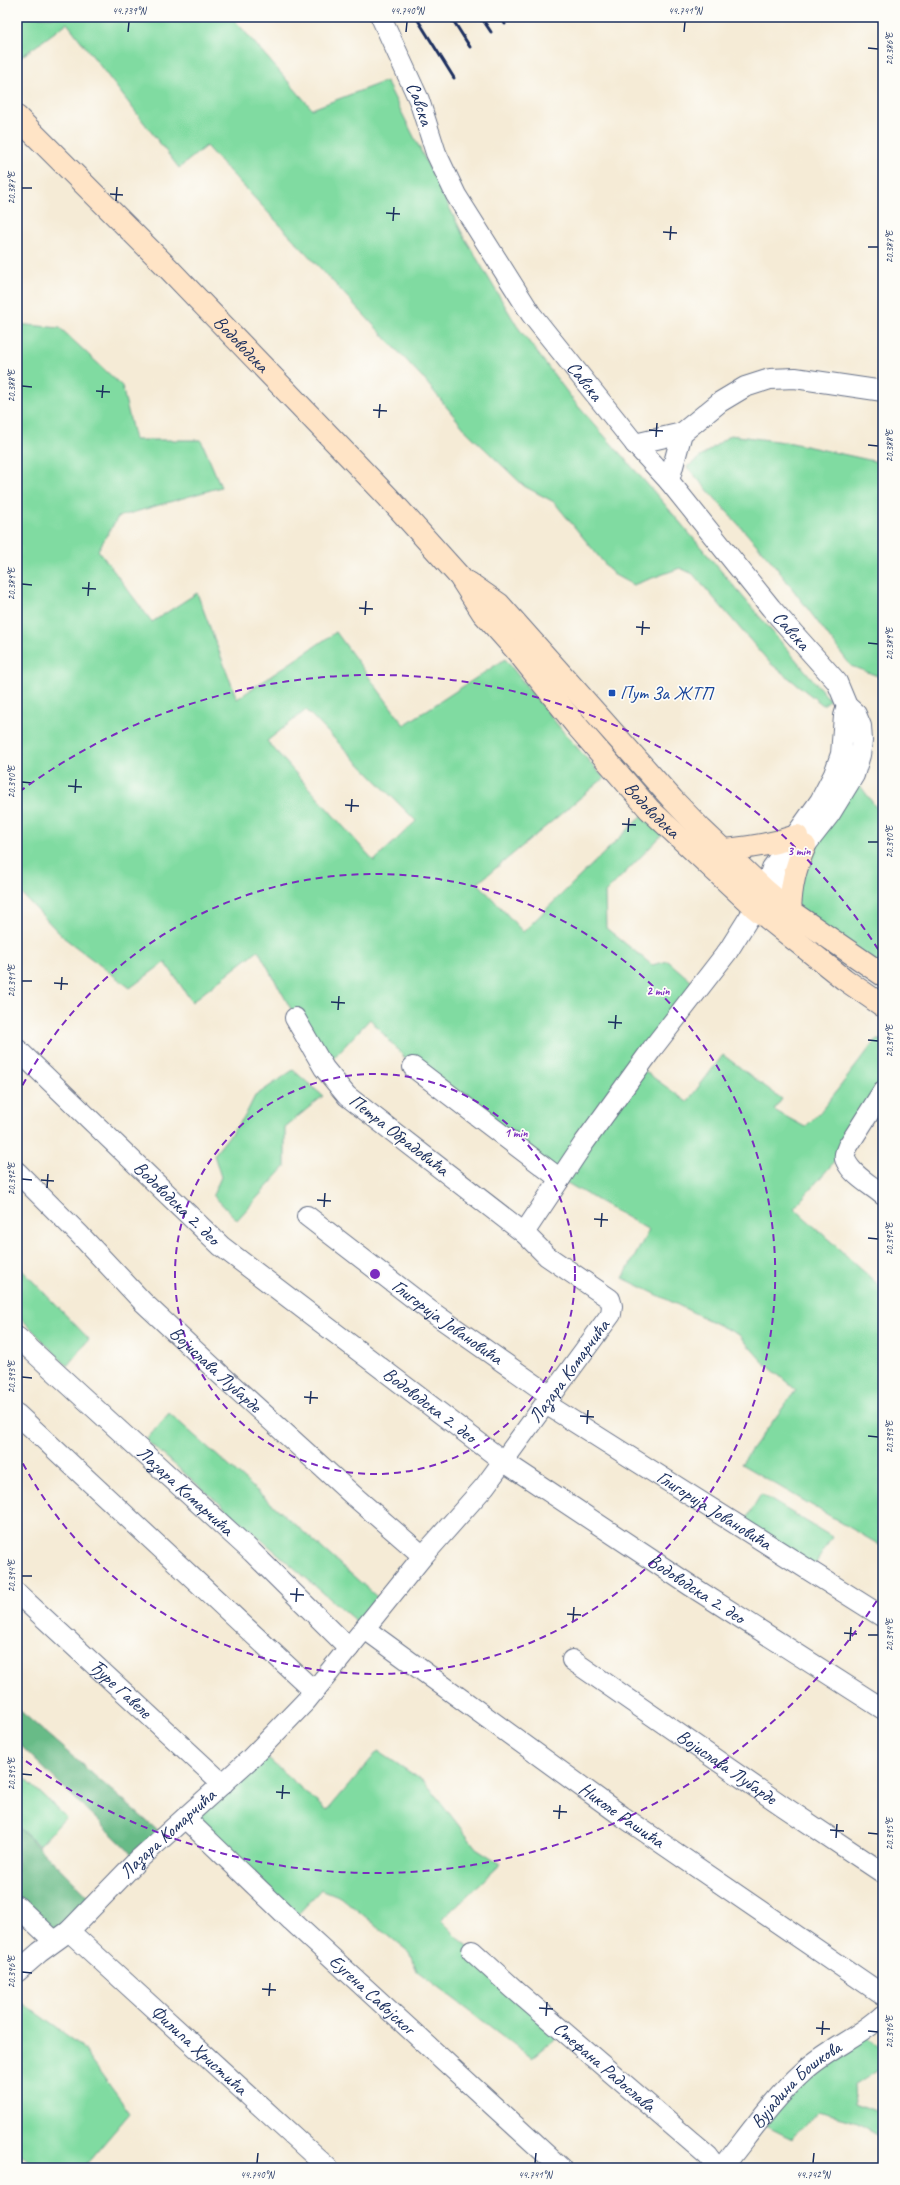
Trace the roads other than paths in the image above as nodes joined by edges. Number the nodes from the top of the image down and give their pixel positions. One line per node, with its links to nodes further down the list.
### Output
1 (382, 17): 5 (street, Савска)
2 (17, 117): 7 (main road, Водоводска)
3 (883, 391): 4 (street)
4 (682, 433): 5 (street); 6 (street)
5 (635, 444): 6 (street, Савска)
6 (669, 482): 8 (street, Савска)
7 (460, 577): 9 (main road, Водоводска); 10 (main road, Водоводска)
8 (801, 841): 9 (main road); 10 (street, Савска); 11 (main road)
9 (724, 850): 10 (main road, Водоводска)
10 (760, 899): 11 (main road, Водоводска); 13 (main road, Водоводска); 19 (street)
11 (790, 911): 12 (main road, Водоводска)
12 (883, 975)
13 (883, 1006)
14 (295, 1018): 22 (street, Петра Обрадовића)
15 (17, 1049): 26 (street, Водоводска 2. део)
16 (413, 1067): 19 (street)
17 (883, 1091): 20 (street)
18 (17, 1172): 27 (street, Војислава Лубарде)
19 (560, 1179): 22 (street)
20 (883, 1195)
21 (307, 1216): 24 (street, Глигорија Јовановића)
22 (524, 1233): 24 (street, Лазара Комарчића)
23 (17, 1337): 31 (street, Лазара Комарчића)
24 (548, 1400): 26 (street, Лазара Комарчића); 29 (street, Глигорија Јовановића)
25 (17, 1414): 33 (street)
26 (502, 1461): 27 (street, Лазара Комарчића); 34 (street, Водоводска 2. део)
27 (423, 1556): 30 (street, Лазара Комарчића)
28 (17, 1593): 35 (street, Ђуре Гавеле)
29 (883, 1617)
30 (365, 1629): 31 (street, Лазара Комарчића); 42 (street, Николе Рашића)
31 (350, 1648): 33 (street, Лазара Комарчића)
32 (572, 1660): 37 (street, Војислава Лубарде)
33 (314, 1691): 35 (street, Лазара Комарчића)
34 (883, 1708)
35 (223, 1784): 36 (street, Лазара Комарчића)
36 (185, 1818): 39 (street, Лазара Комарчића); 45 (street, Еугена Савојског)
37 (883, 1873)
38 (17, 1906): 39 (street, Филипа Христића)
39 (62, 1936): 41 (street, Лазара Комарчића); 44 (street, Филипа Христића)
40 (472, 1951): 46 (street, Стефана Радослава)
41 (17, 1972)
42 (883, 1995)
43 (883, 2015): 47 (street, Вујадина Бошкова)
44 (328, 2168)
45 (561, 2168)
46 (717, 2168)
47 (722, 2168)

